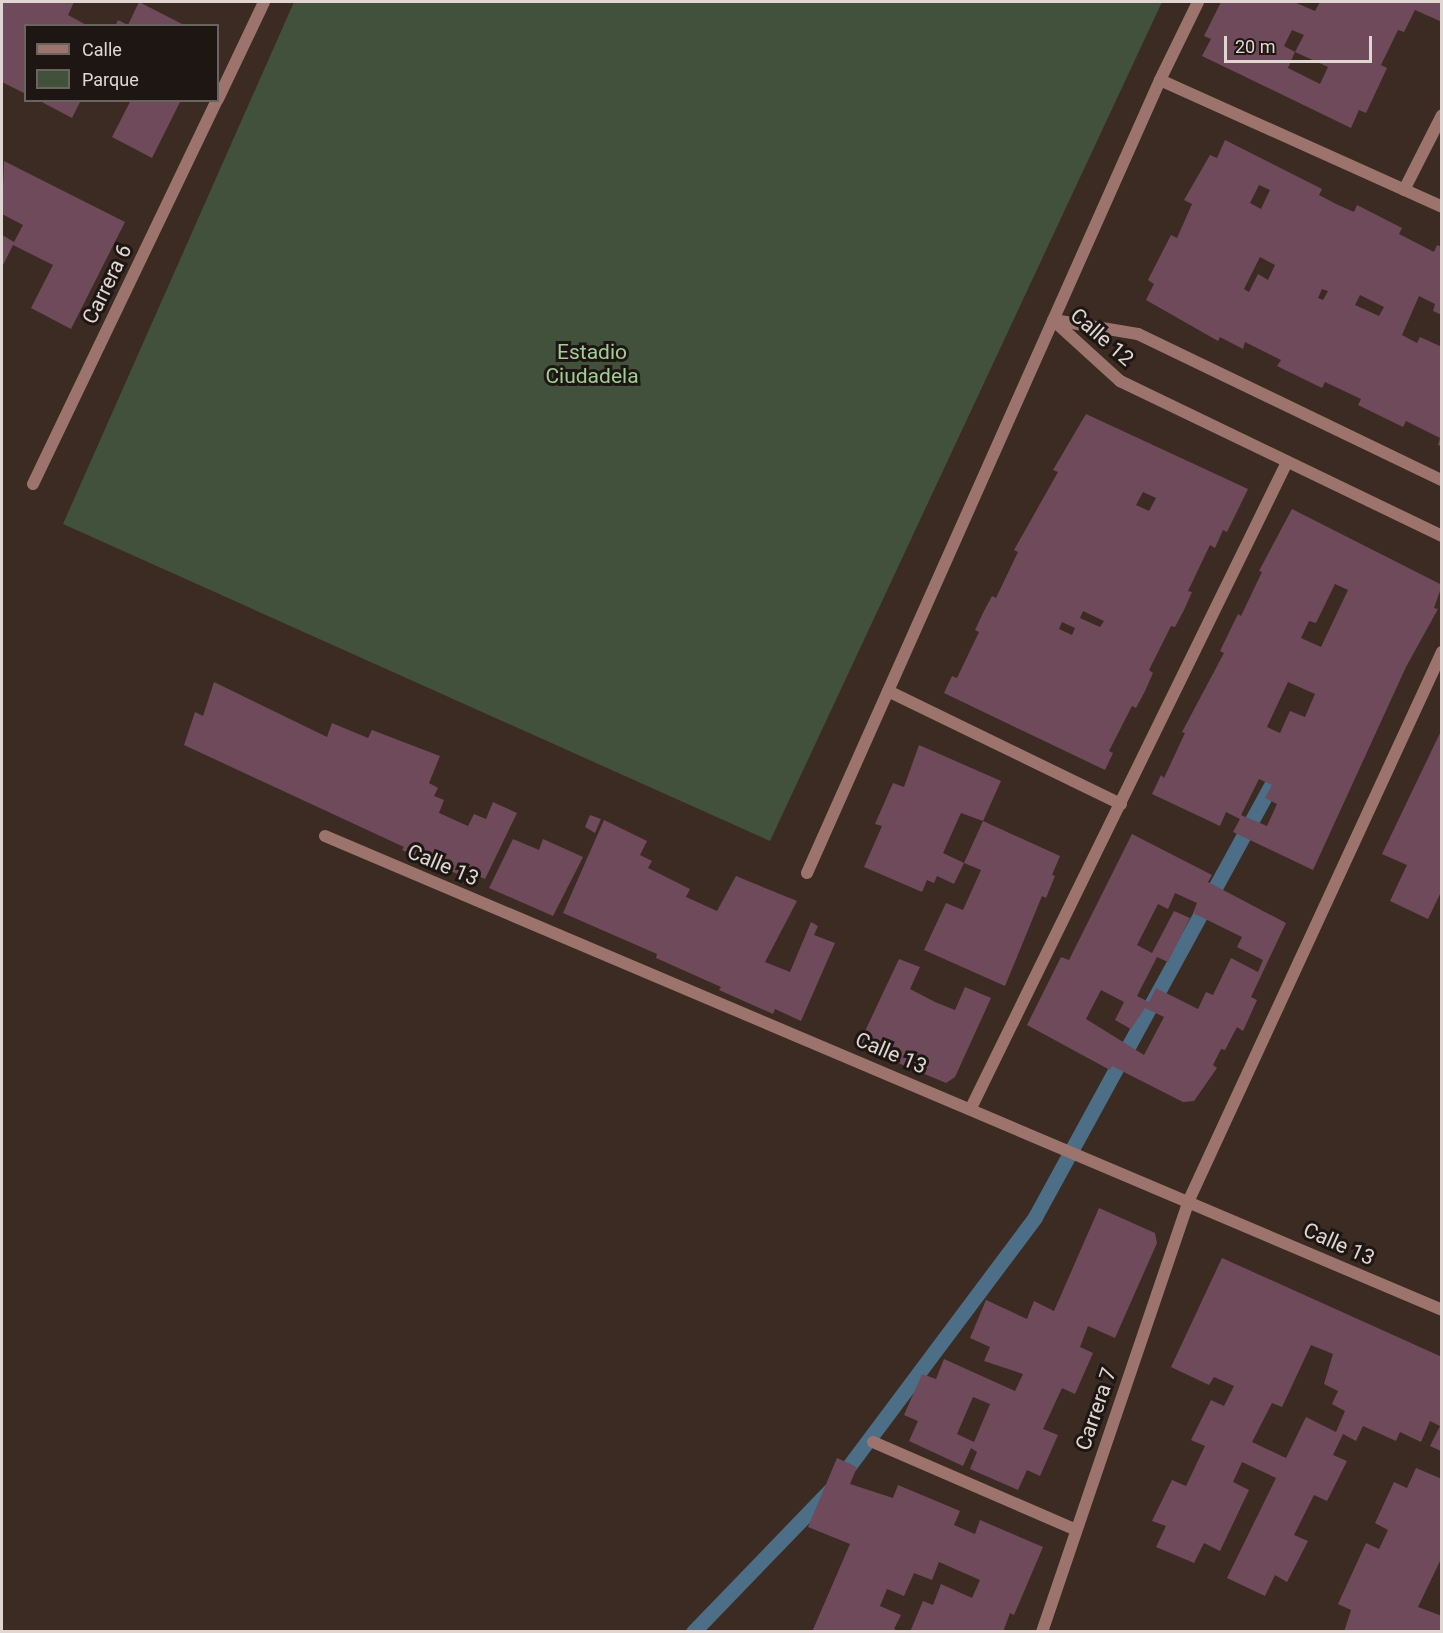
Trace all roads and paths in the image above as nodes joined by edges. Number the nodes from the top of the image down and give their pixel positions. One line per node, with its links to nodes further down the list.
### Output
1 (264, 2): 4 (street, Carrera 6)
2 (1198, 2): 3 (street)
3 (1160, 80): 7 (street); 9 (street)
4 (219, 96)
5 (216, 102): 12 (street, Carrera 6)
6 (1442, 115): 7 (street)
7 (1404, 190): 8 (street)
8 (1442, 207)
9 (1053, 320): 10 (street, Calle 12); 11 (street, Calle 12); 15 (street)
10 (1287, 462): 13 (street, Calle 12); 16 (street)
11 (1442, 480)
12 (33, 484)
13 (1442, 536)
14 (1442, 652): 20 (street, Carrera 7)
15 (888, 691): 16 (street); 18 (street)
16 (1121, 804): 19 (street)
17 (325, 836): 19 (street, Calle 13)
18 (807, 873)
19 (971, 1108): 20 (street, Calle 13)
20 (1189, 1200): 21 (street, Calle 13); 23 (street, Carrera 7)
21 (1442, 1310)
22 (873, 1442): 23 (street)
23 (1076, 1530): 24 (street, Carrera 7)
24 (1042, 1632)

